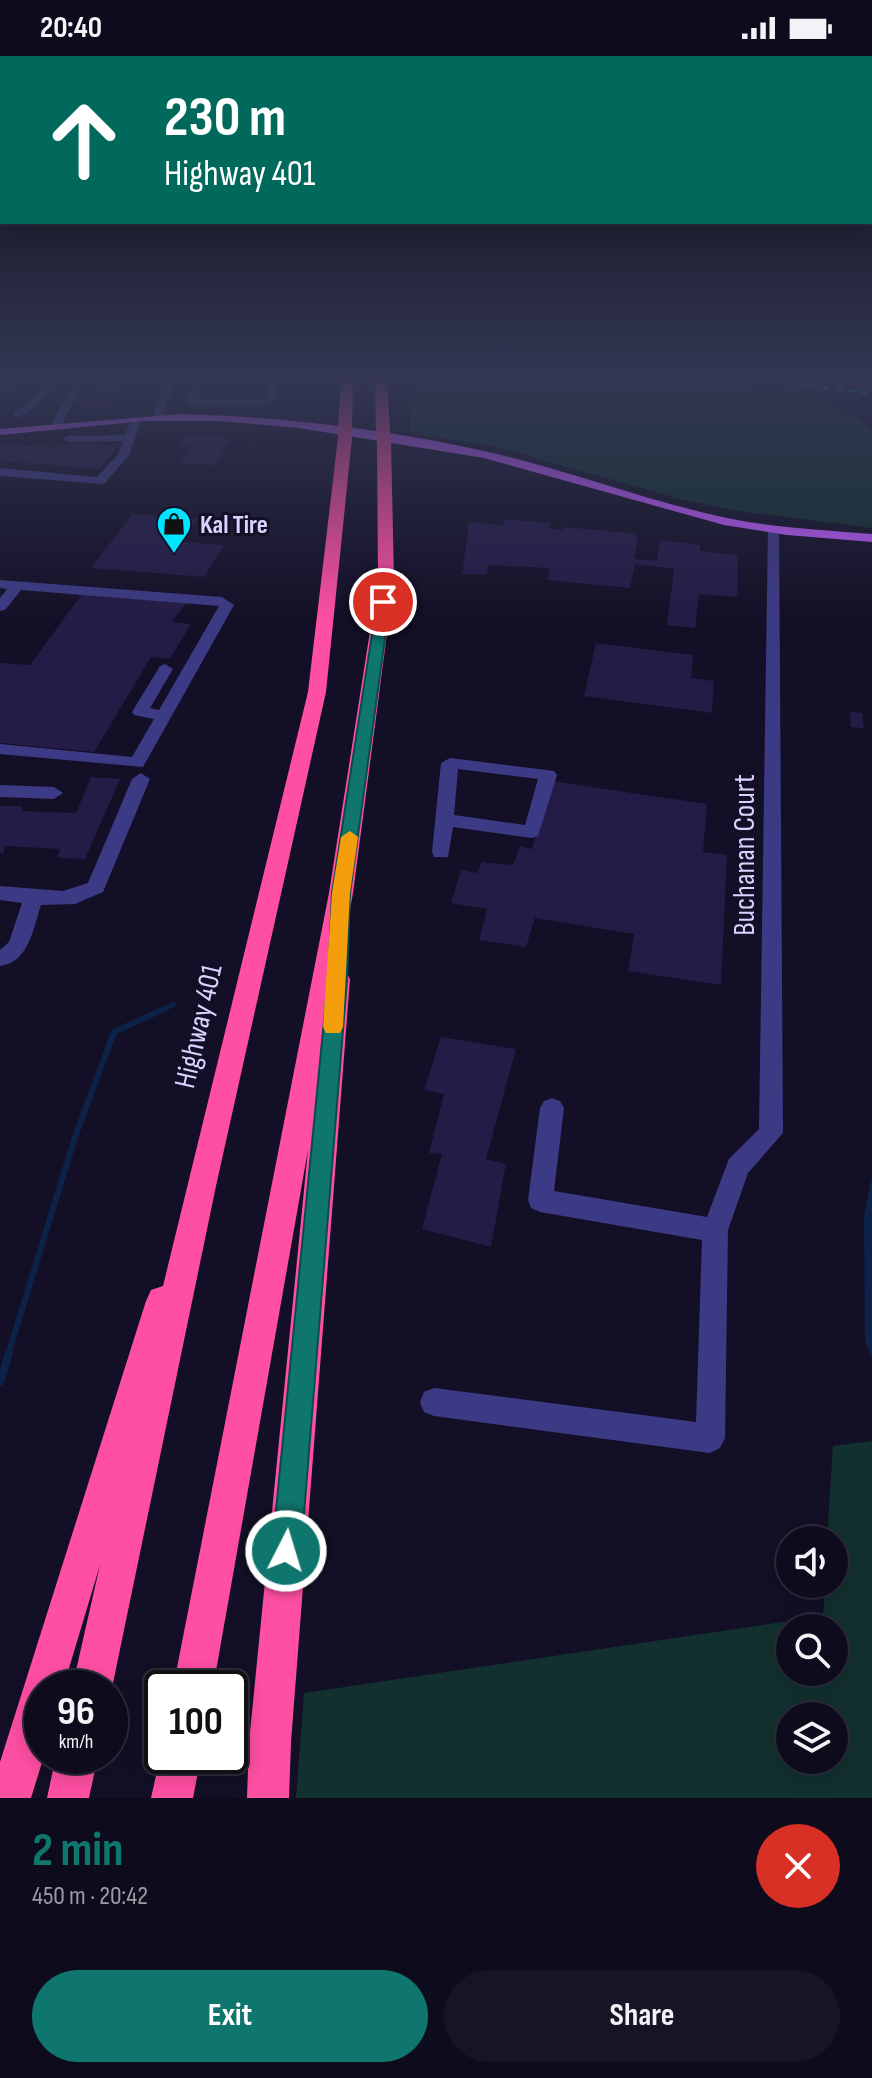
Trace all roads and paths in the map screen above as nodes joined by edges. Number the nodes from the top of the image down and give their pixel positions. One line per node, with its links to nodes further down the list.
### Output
1 (120, 458): 5 (street)
2 (342, 458): 23 (highway, Highway 401)
3 (384, 458): 19 (highway)
4 (499, 458): 6 (main road)
5 (0, 472)
6 (773, 529): 7 (main road); 24 (street, Buchanan Court)
7 (872, 538)
8 (8, 585): 9 (street); 11 (street)
9 (0, 607)
10 (165, 669): 11 (street)
11 (164, 715): 12 (street)
12 (0, 749)
13 (141, 779): 20 (street)
14 (0, 791): 15 (street)
15 (54, 793)
16 (444, 820): 16 (street); 17 (street)
17 (441, 852)
18 (0, 893): 20 (street)
19 (341, 893): 28 (highway); 35 (highway)
20 (34, 897): 21 (street)
21 (0, 958)
22 (552, 1108): 24 (street)
23 (201, 1186): 26 (highway); 27 (highway, Highway 401)
24 (715, 1230): 25 (street)
25 (434, 1402)
26 (49, 1670)
27 (96, 1670)
28 (196, 1670)
29 (24, 1752): 32 (highway)
30 (73, 1774): 33 (highway)
31 (177, 1774): 34 (highway)
32 (10, 1798)
33 (68, 1798)
34 (172, 1798)
35 (268, 1798)

